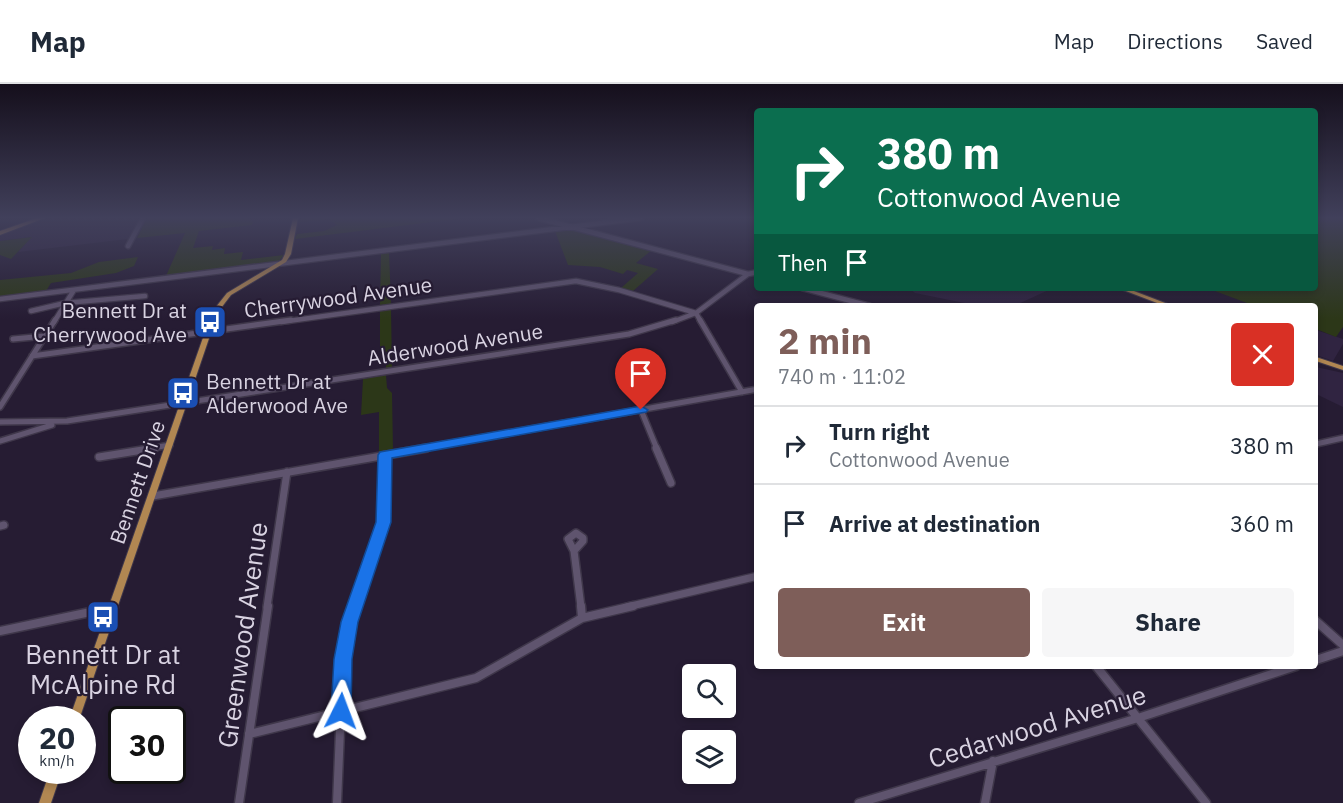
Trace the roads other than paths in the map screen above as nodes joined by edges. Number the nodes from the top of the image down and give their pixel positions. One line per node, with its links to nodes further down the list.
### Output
1 (289, 252): 4 (main road)
2 (381, 252): 4 (street)
3 (663, 252): 5 (street)
4 (279, 264): 7 (street); 17 (main road, Bennett Drive)
5 (748, 274): 6 (street, Alderwood Avenue); 16 (street, Alderwood Avenue)
6 (754, 274)
7 (74, 290): 11 (street); 12 (street)
8 (813, 291): 13 (street)
9 (1129, 291): 14 (main road)
10 (145, 296): 12 (street)
11 (0, 299)
12 (65, 303): 15 (street); 18 (street)
13 (859, 303)
14 (1162, 303)
15 (31, 310)
16 (696, 312): 17 (street, Cherrywood Avenue); 24 (street); 25 (street, Alderwood Avenue)
17 (208, 332): 20 (street, Cherrywood Avenue); 25 (main road, Bennett Drive)
18 (45, 336): 19 (street); 20 (street)
19 (13, 339)
20 (32, 356): 26 (street)
21 (1318, 360): 22 (main road)
22 (1343, 368)
23 (754, 390): 24 (street)
24 (742, 392): 27 (street)
25 (185, 403): 29 (street, Alderwood Avenue); 33 (main road, Bennett Drive)
26 (0, 407)
27 (641, 410): 34 (street); 37 (street)
28 (0, 422): 29 (street, Alderwood Avenue)
29 (67, 422): 31 (street)
30 (1343, 438): 32 (street)
31 (0, 441)
32 (1318, 444)
33 (170, 445): 35 (street); 38 (main road, Bennett Drive)
34 (385, 455): 36 (street); 51 (street)
35 (99, 457)
36 (287, 472): 38 (street); 53 (street, Greenwood Avenue)
37 (671, 483)
38 (153, 496): 41 (main road, Bennett Drive)
39 (574, 551): 42 (street)
40 (754, 577): 42 (street)
41 (114, 607): 44 (street); 50 (main road, Bennett Drive)
42 (582, 618): 51 (street)
43 (1318, 623): 45 (street)
44 (0, 631)
45 (1343, 645)
46 (1343, 651): 47 (street)
47 (1318, 659)
48 (1098, 669): 52 (street)
49 (1287, 669): 52 (street, Cedarwood Avenue)
50 (79, 706)
51 (341, 711): 53 (street); 58 (street)
52 (1138, 718): 54 (street, Cedarwood Avenue); 61 (street)
53 (249, 734): 57 (street, Greenwood Avenue)
54 (993, 761): 59 (street, Cedarwood Avenue); 60 (street)
55 (52, 784): 56 (main road)
56 (45, 803)
57 (239, 803)
58 (337, 803)
59 (859, 803)
60 (985, 803)
61 (1206, 803)

